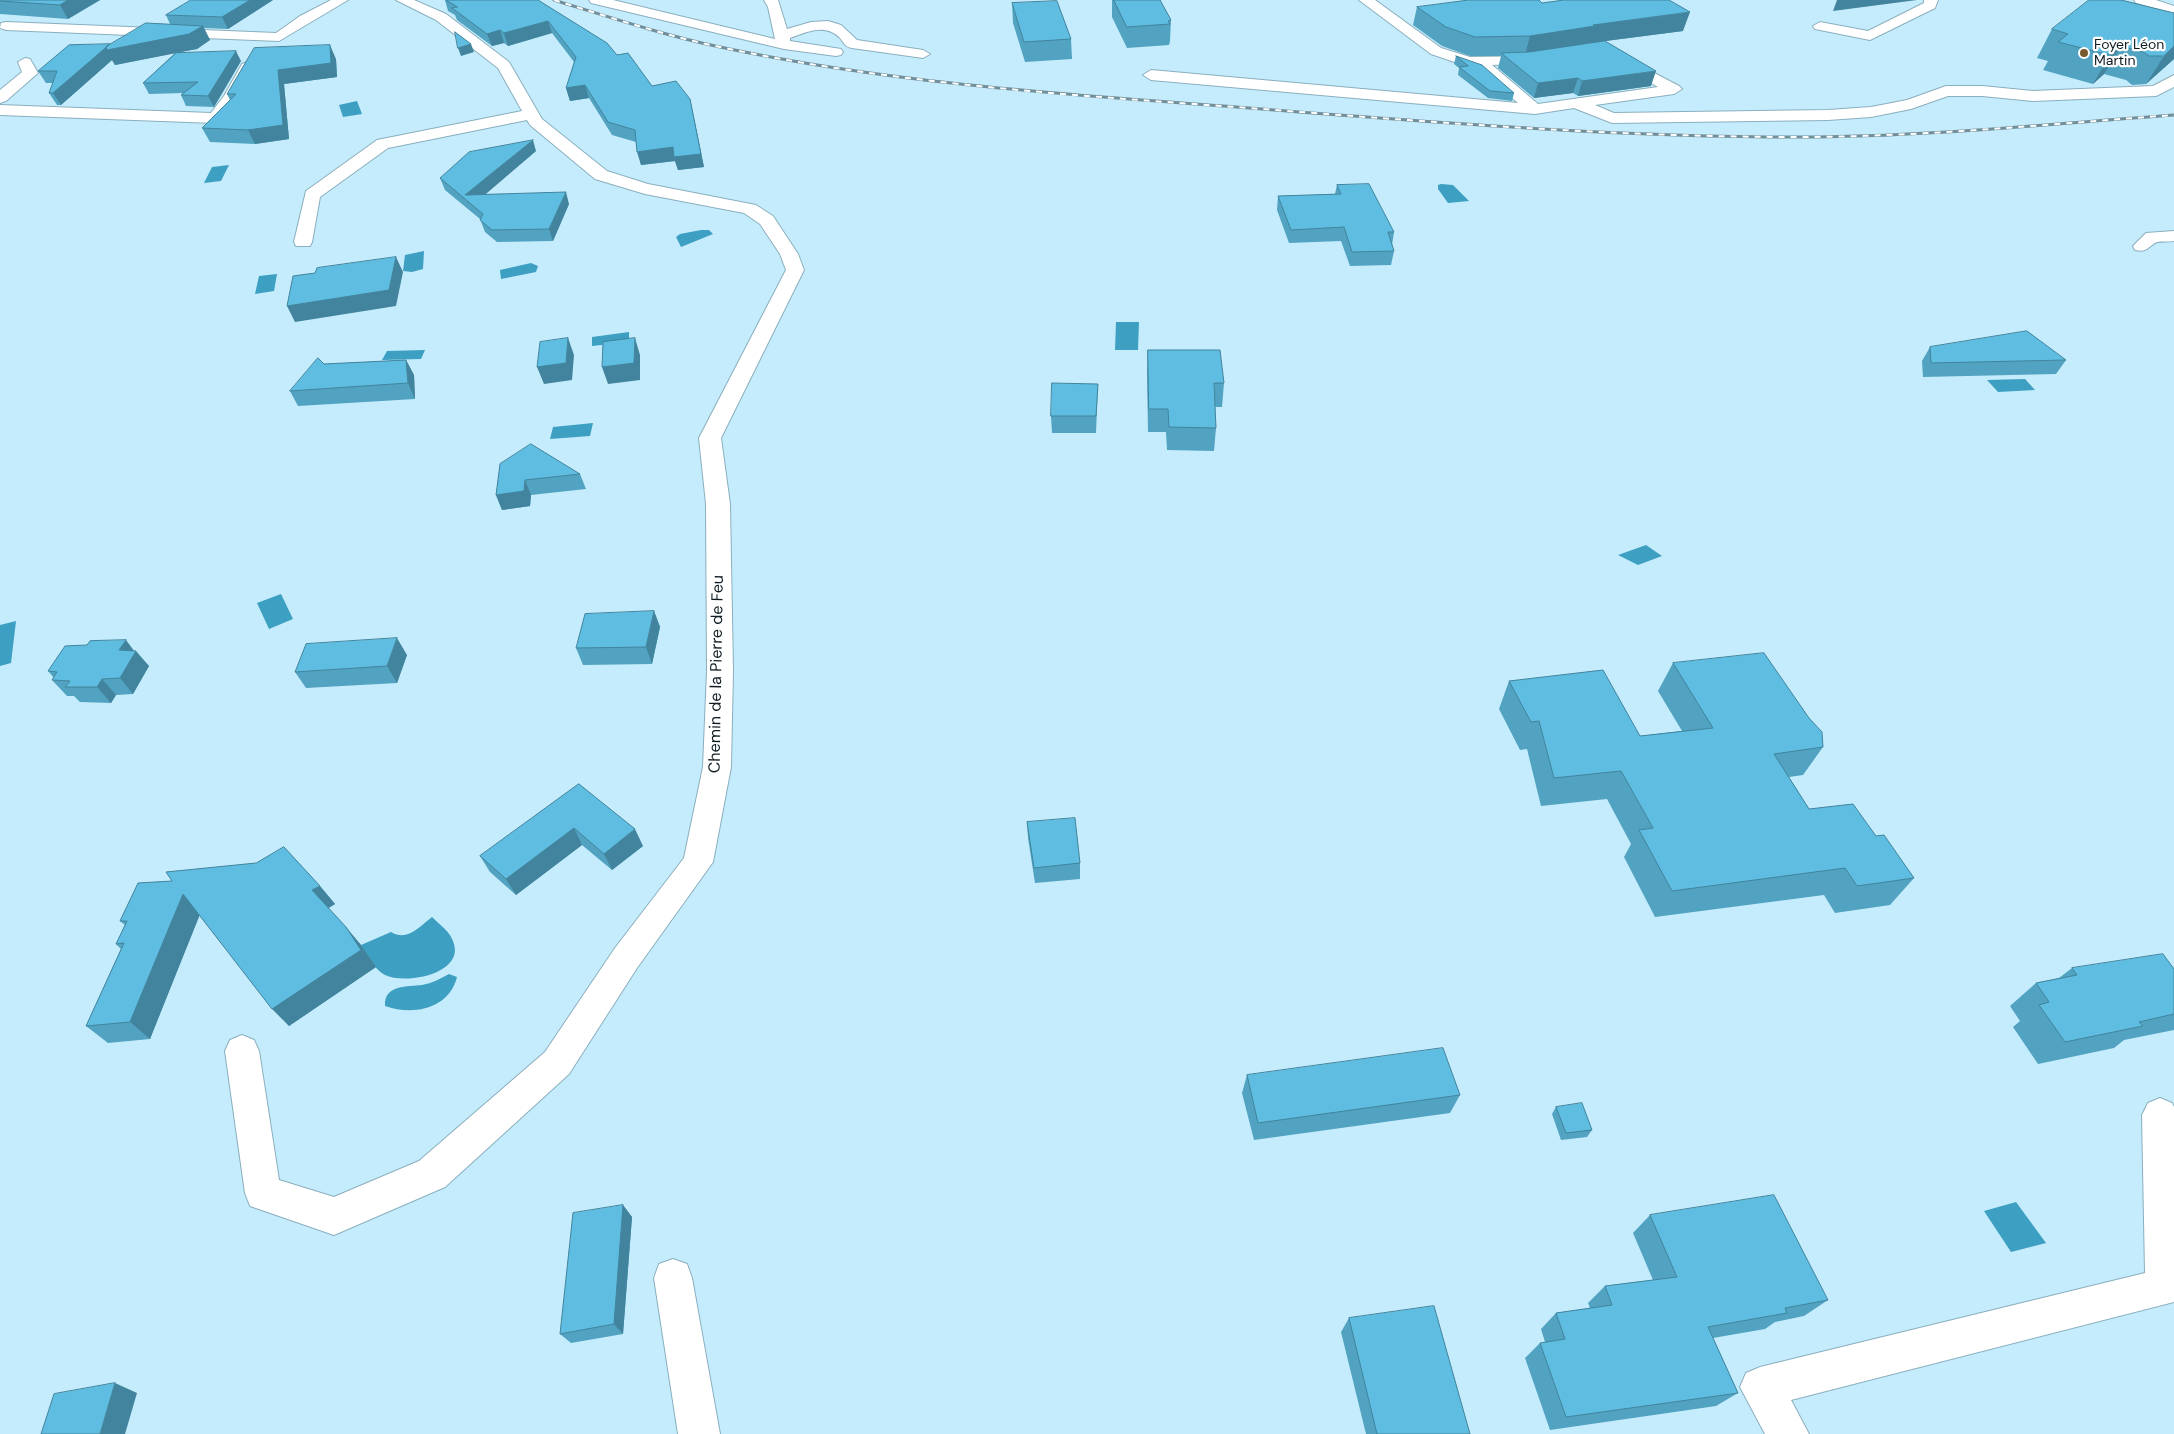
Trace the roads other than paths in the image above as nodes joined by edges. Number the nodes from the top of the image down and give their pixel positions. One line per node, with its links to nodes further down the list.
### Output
1 (341, 0): 11 (street)
2 (403, 0): 27 (street, Chemin de la Pierre de Feu)
3 (596, 0): 13 (street)
4 (771, 0): 13 (street)
5 (1366, 0): 20 (street)
6 (1931, 0): 12 (street)
7 (2141, 0): 10 (street)
8 (2156, 0): 9 (street)
9 (2174, 5)
10 (2174, 10)
11 (6, 26)
12 (1820, 26)
13 (783, 41): 14 (street); 16 (street)
14 (836, 52)
15 (1611, 53): 24 (street)
16 (923, 54)
17 (254, 55): 26 (street)
18 (1554, 57): 20 (street)
19 (25, 62): 23 (street)
20 (1469, 62): 25 (street)
21 (1151, 75): 25 (street)
22 (2174, 80): 24 (street)
23 (0, 98)
24 (1576, 103): 25 (street)
25 (1535, 108)
26 (0, 110)
27 (531, 114): 29 (street); 31 (street, Chemin de la Pierre de Feu)
28 (2174, 236): 30 (street)
29 (303, 242)
30 (2142, 246)
31 (242, 1051)
32 (2160, 1115): 35 (street)
33 (673, 1278): 34 (street)
34 (699, 1434)
35 (1788, 1434)

